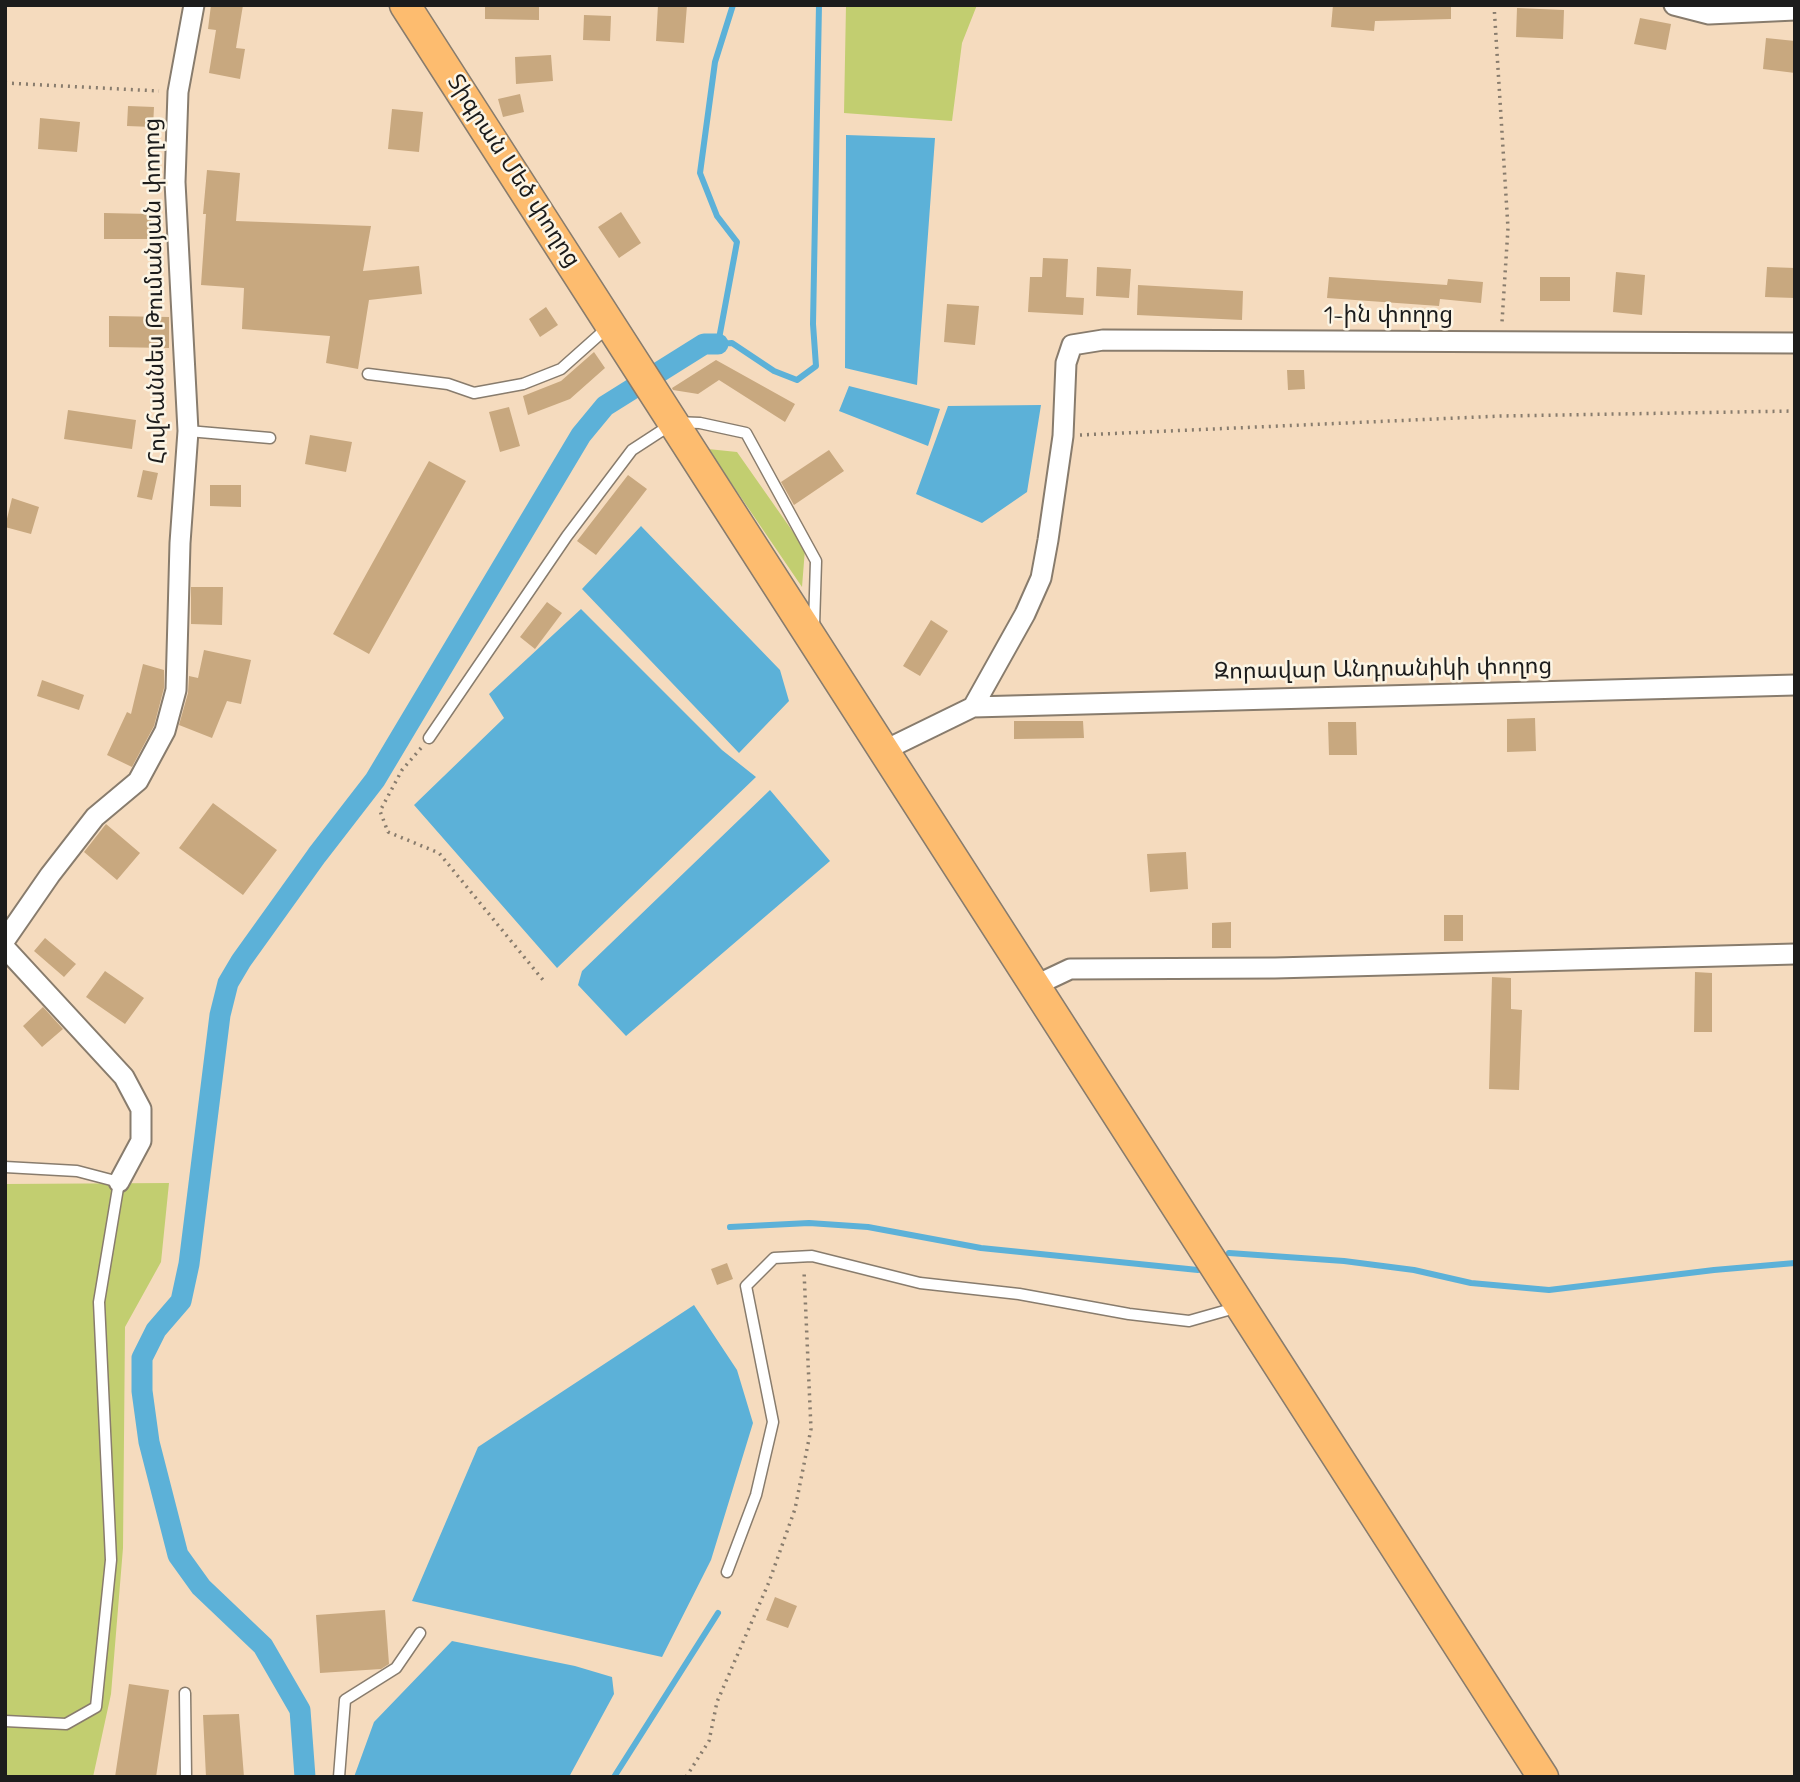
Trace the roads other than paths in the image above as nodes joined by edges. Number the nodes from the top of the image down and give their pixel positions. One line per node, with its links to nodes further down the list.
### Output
1 (194, 5): 9 (street, Հովհաննես Թումանյան փողոց)
2 (405, 5): 5 (main road, Տիգրան Մեծ փողոց)
3 (1674, 5): 4 (street)
4 (1795, 10)
5 (614, 332): 7 (lane); 8 (main road, Տիգրան Մեծ փողոց)
6 (1795, 344): 13 (street, 1-ին փողոց)
7 (368, 374)
8 (668, 413): 11 (main road, Տիգրան Մեծ փողոց); 11 (lane); 14 (lane)
9 (188, 431): 10 (lane); 16 (street, Հովհաննես Թումանյան փողոց)
10 (270, 438)
11 (814, 644): 15 (main road, Տիգրան Մեծ փողոց)
12 (1795, 685): 13 (street, Զորավար Անդրանիկի փողոց)
13 (973, 707): 15 (street)
14 (429, 738)
15 (885, 750): 19 (main road, Տիգրան Մեծ փողոց)
16 (5, 940)
17 (5, 948): 21 (street)
18 (1795, 954): 19 (street)
19 (1034, 986): 22 (main road, Տիգրան Մեծ փողոց)
20 (5, 1167): 21 (lane)
21 (119, 1182): 26 (lane)
22 (1239, 1307): 23 (lane); 29 (main road, Տիգրան Մեծ փողոց)
23 (727, 1572)
24 (420, 1633): 28 (lane)
25 (185, 1693): 27 (lane)
26 (5, 1721)
27 (186, 1777)
28 (339, 1777)
29 (1543, 1777)

